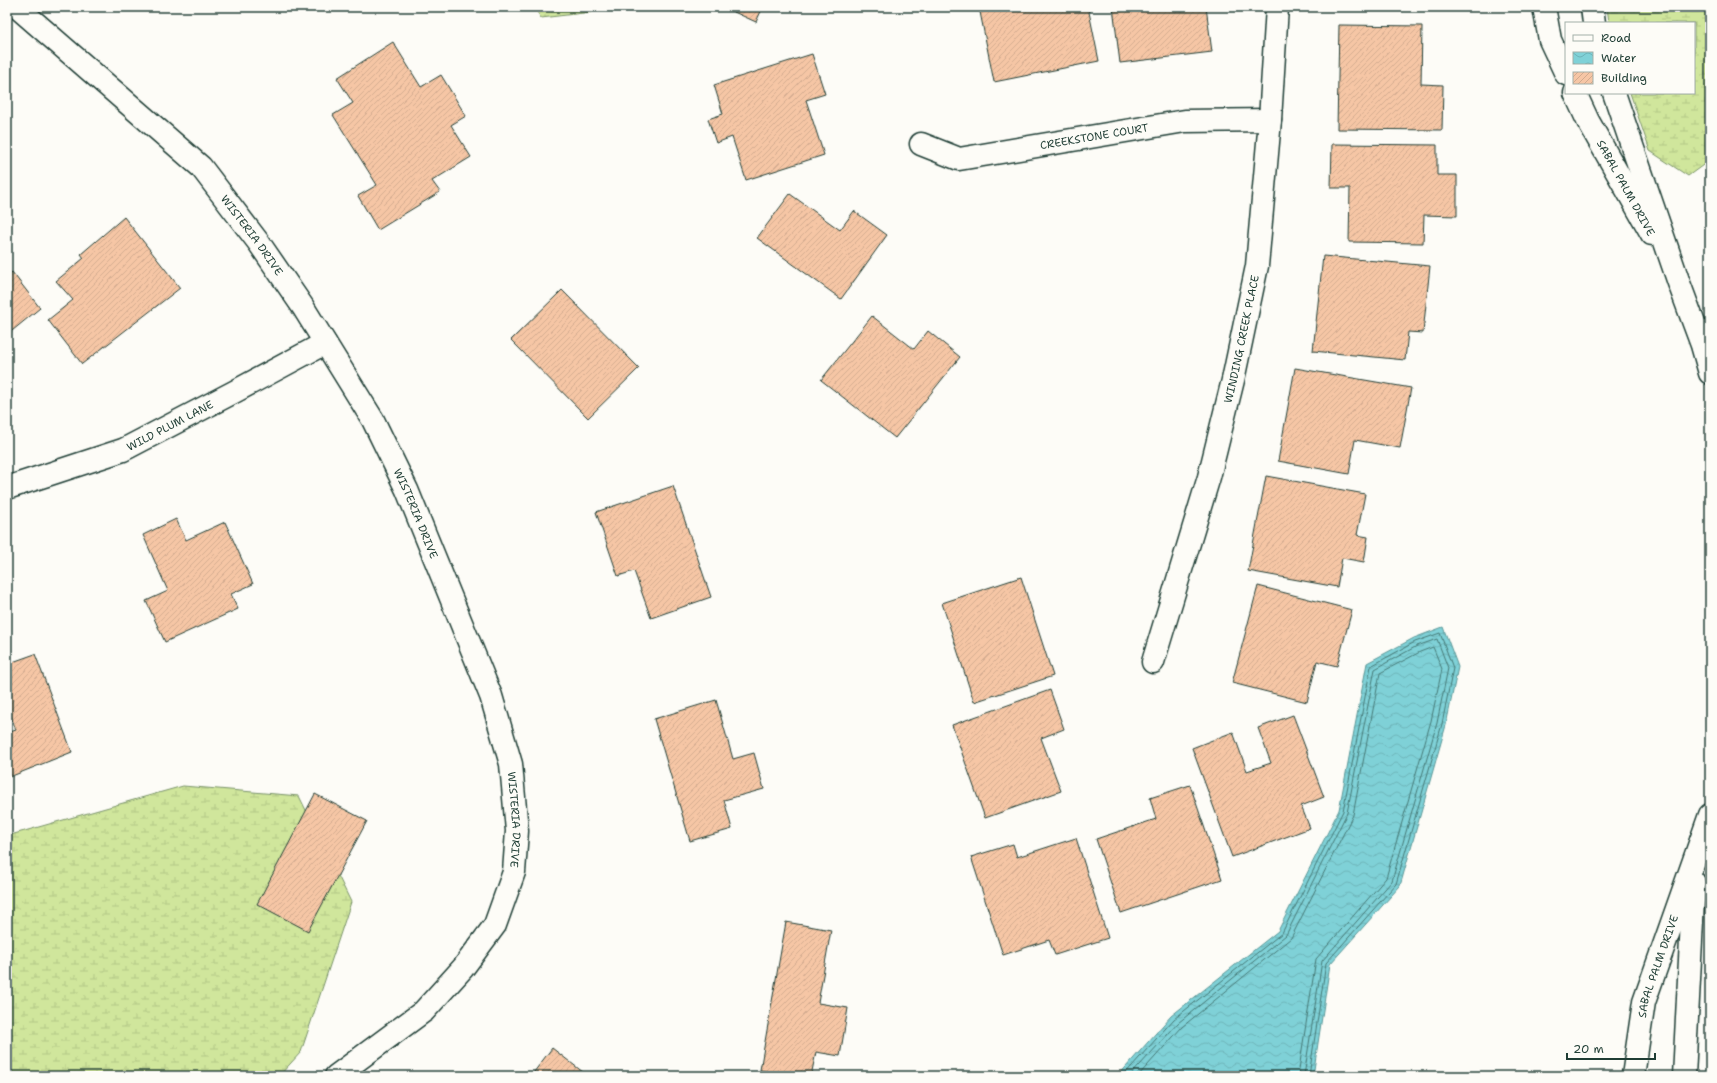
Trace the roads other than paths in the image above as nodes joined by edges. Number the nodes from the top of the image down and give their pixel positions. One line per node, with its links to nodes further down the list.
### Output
1 (17, 7): 12 (street, WISTERIA DRIVE)
2 (1277, 7): 9 (street, WINDING CREEK PLACE)
3 (1544, 7): 6 (street)
4 (1592, 7): 5 (street)
5 (1594, 22)
6 (1565, 72)
7 (1575, 94): 11 (street, SABAL PALM DRIVE)
8 (1614, 94): 11 (street, SABAL PALM DRIVE)
9 (1270, 120): 10 (street, CREEKSTONE COURT); 15 (street, WINDING CREEK PLACE)
10 (920, 144)
11 (1679, 283): 13 (street, SABAL PALM DRIVE)
12 (325, 343): 14 (street, WILD PLUM LANE); 18 (street, WISTERIA DRIVE)
13 (1710, 373)
14 (7, 488)
15 (1154, 662)
16 (1710, 815): 17 (street, SABAL PALM DRIVE)
17 (1695, 859): 19 (street, SABAL PALM DRIVE); 20 (street, SABAL PALM DRIVE)
18 (336, 1076)
19 (1633, 1076)
20 (1684, 1076)

